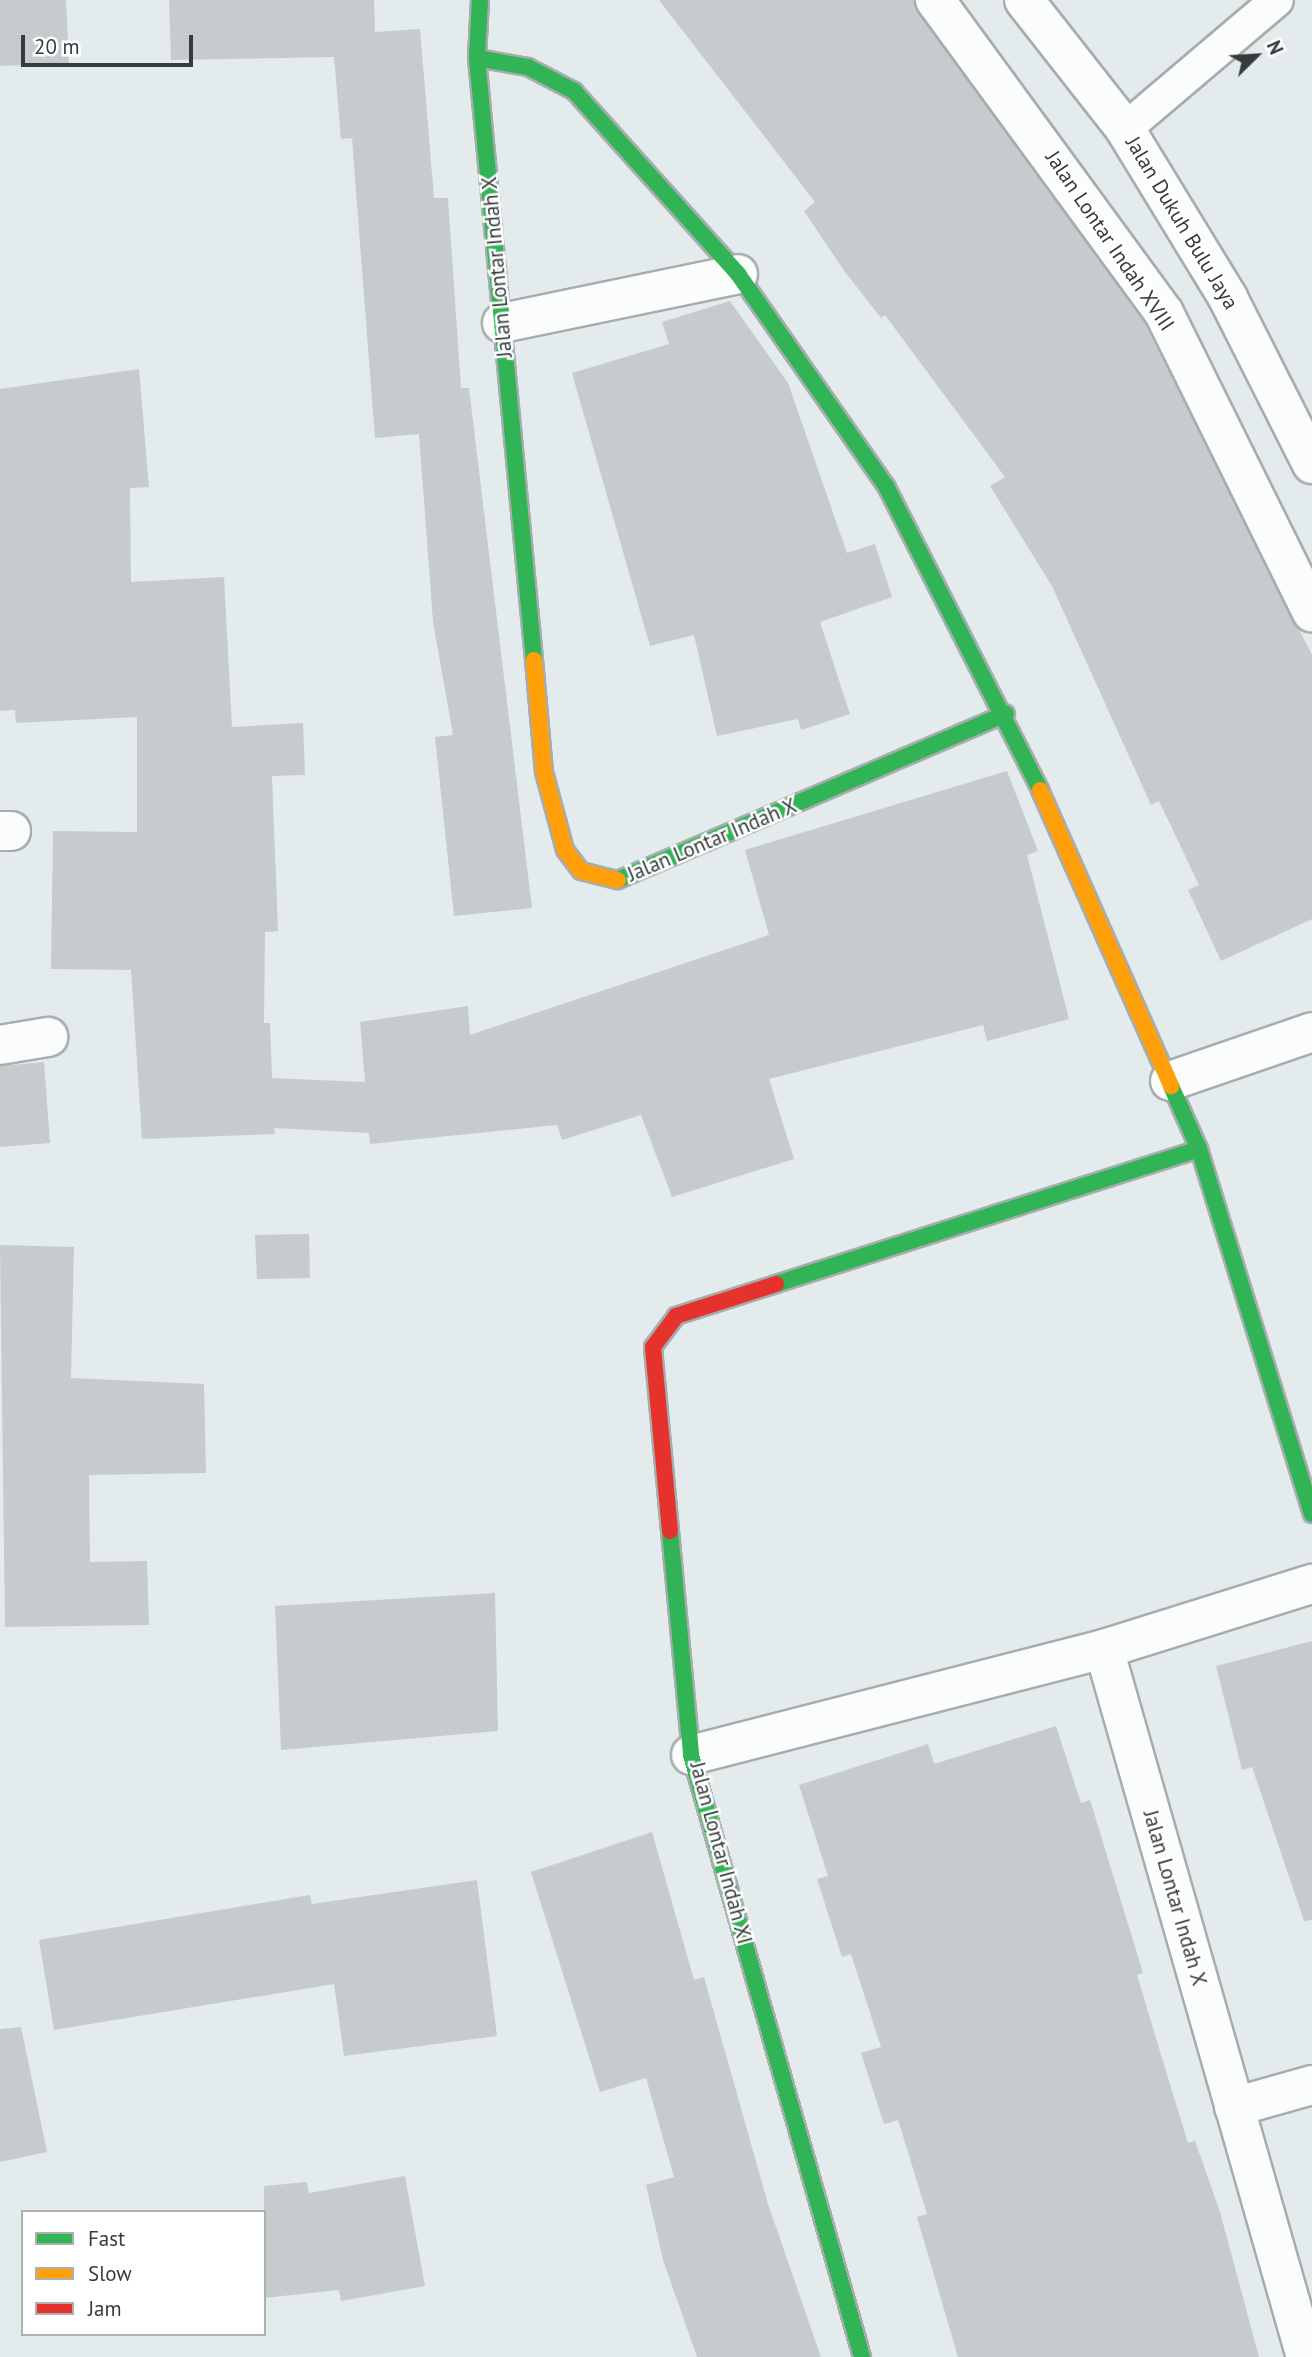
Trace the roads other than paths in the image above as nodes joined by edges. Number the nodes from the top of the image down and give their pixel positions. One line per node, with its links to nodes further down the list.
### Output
1 (480, 0): 5 (street, Jalan Lontar Indah X)
2 (935, 0): 10 (street, Jalan Lontar Indah XVIII)
3 (1024, 0): 6 (street, Jalan Dukuh Bulu Jaya)
4 (1276, 0): 6 (lane)
5 (477, 58): 7 (street); 8 (street, Jalan Lontar Indah X)
6 (1125, 129): 9 (street, Jalan Dukuh Bulu Jaya)
7 (738, 274): 8 (street); 11 (street)
8 (502, 323): 11 (street, Jalan Lontar Indah X)
9 (1312, 464)
10 (1312, 612)
11 (1006, 714): 15 (street)
12 (1312, 1032): 15 (street)
13 (48, 1037): 14 (street)
14 (0, 1045)
15 (1170, 1081): 16 (street)
16 (1199, 1149): 17 (street); 20 (street)
17 (1312, 1514)
18 (1312, 1584): 19 (street)
19 (1104, 1648): 20 (street, Jalan Lontar Indah XI); 22 (street, Jalan Lontar Indah X)
20 (691, 1755): 23 (street, Jalan Lontar Indah XI)
21 (1312, 2085): 22 (street)
22 (1234, 2107): 24 (street, Jalan Lontar Indah X)
23 (862, 2357)
24 (1306, 2357)

